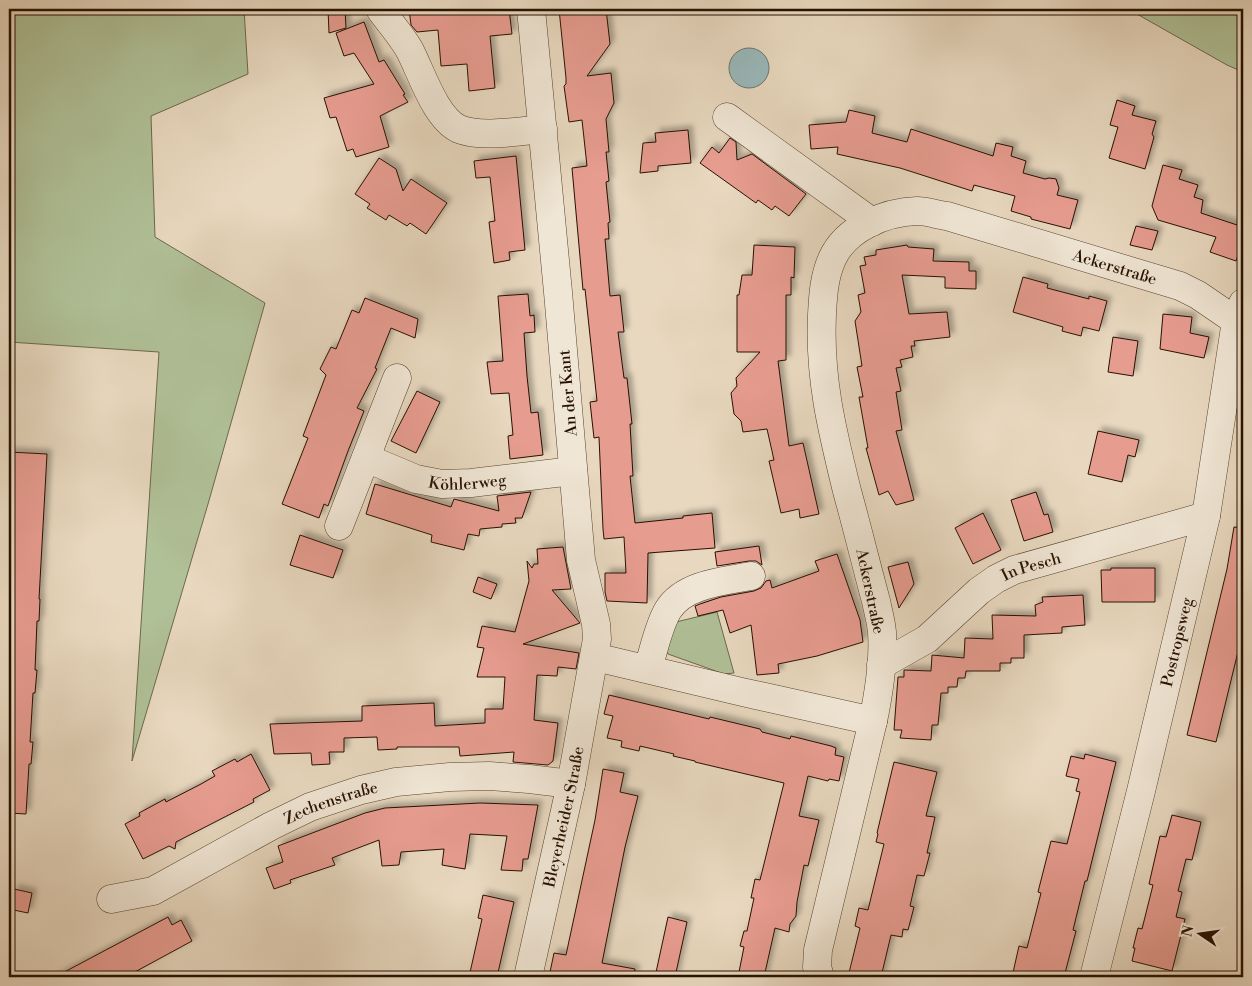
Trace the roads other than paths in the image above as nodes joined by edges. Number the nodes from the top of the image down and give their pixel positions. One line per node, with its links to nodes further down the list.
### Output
1 (380, 9): 4 (street)
2 (531, 9): 4 (street, An der Kant)
3 (728, 117): 5 (street)
4 (543, 129): 9 (street, An der Kant)
5 (872, 222): 6 (street, Ackerstraße); 14 (street, Ackerstraße)
6 (1240, 312): 10 (street, Postropsweg)
7 (397, 378): 8 (street)
8 (366, 458): 9 (street, Köhlerweg); 11 (street)
9 (573, 471): 13 (street, An der Kant)
10 (1206, 516): 14 (street, In Pesch); 21 (street, Postropsweg)
11 (339, 526)
12 (751, 576): 15 (street)
13 (594, 657): 15 (street); 17 (street, Bleyerheider Straße)
14 (882, 665): 16 (street, Ackerstraße)
15 (648, 668): 16 (street)
16 (873, 721): 20 (street, Ackerstraße)
17 (571, 784): 18 (street, Zechenstraße); 19 (street, Bleyerheider Straße)
18 (111, 900)
19 (528, 977)
20 (820, 977)
21 (1094, 977)

